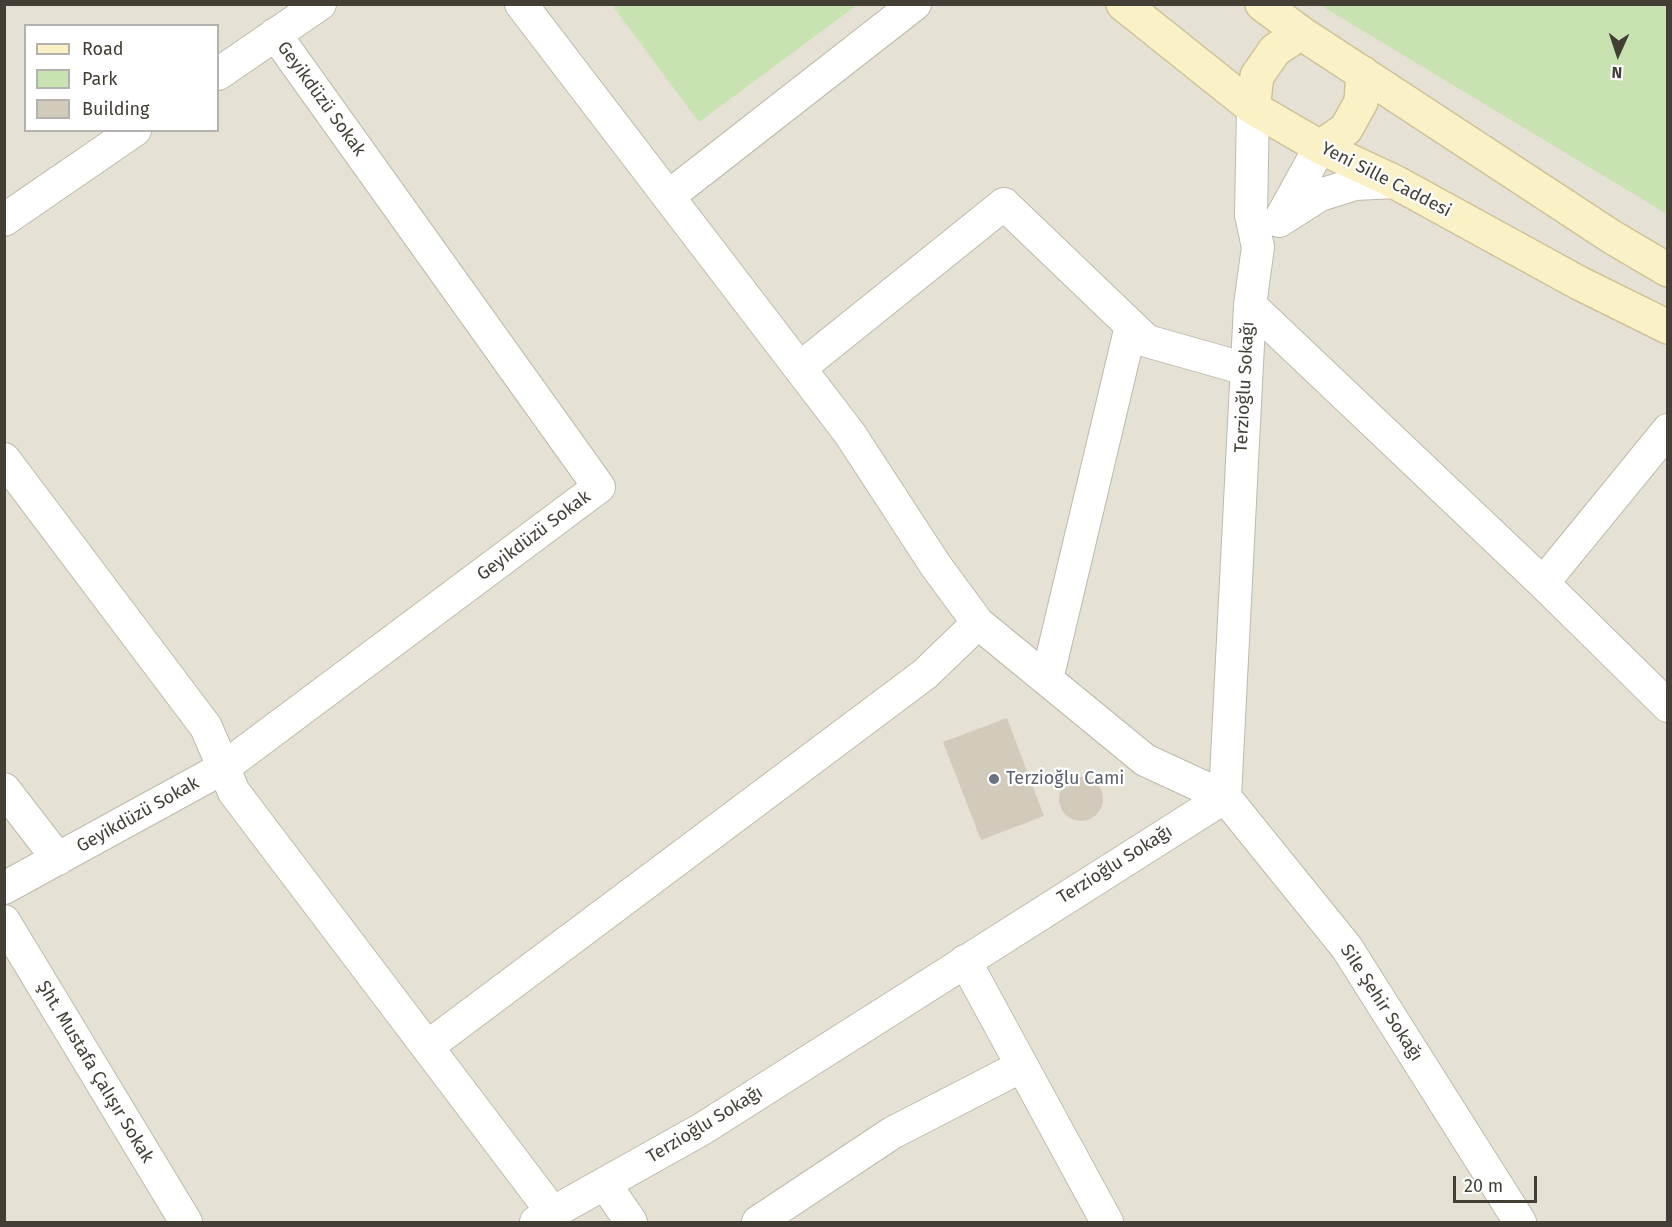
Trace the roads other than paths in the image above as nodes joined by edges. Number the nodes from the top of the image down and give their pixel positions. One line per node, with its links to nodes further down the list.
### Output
1 (320, 4): 7 (street)
2 (521, 4): 14 (street)
3 (915, 4): 14 (street)
4 (1123, 4): 10 (main road, Yeni Sille Caddesi)
5 (1262, 4): 6 (main road)
6 (1301, 33): 9 (main road); 10 (main road)
7 (275, 34): 8 (street); 30 (street, Geyikdüzü Sokak)
8 (219, 73)
9 (1364, 73): 12 (main road); 18 (main road)
10 (1253, 108): 12 (main road, Yeni Sille Caddesi); 17 (street)
11 (132, 132): 15 (street)
12 (1320, 147): 13 (main road, Yeni Sille Caddesi); 16 (street)
13 (1395, 182): 16 (street); 21 (main road, Yeni Sille Caddesi)
14 (669, 196): 22 (street)
15 (4, 220)
16 (1279, 221): 17 (street)
17 (1258, 247): 19 (street, Terzioğlu Sokağı)
18 (1668, 270)
19 (1250, 304): 23 (street, Terzioğlu Sokağı); 26 (street)
20 (1131, 326): 22 (street); 23 (street); 28 (street)
21 (1668, 327)
22 (800, 368): 27 (street)
23 (1246, 369): 32 (street, Terzioğlu Sokağı)
24 (1668, 430): 26 (street)
25 (4, 459): 30 (street)
26 (1543, 583): 29 (street)
27 (978, 623): 28 (street); 37 (street)
28 (1047, 679): 32 (street)
29 (1668, 706)
30 (224, 768): 33 (street, Geyikdüzü Sokak); 37 (street)
31 (4, 789): 33 (street)
32 (1225, 797): 36 (street, Terzioğlu Sokağı); 45 (street, Sile Şehir Sokağı)
33 (58, 859): 34 (street, Geyikdüzü Sokak)
34 (4, 888)
35 (4, 921): 41 (street, Şht. Mustafa Çalışır Sokak)
36 (965, 961): 38 (street); 39 (street, Terzioğlu Sokağı)
37 (427, 1047): 40 (street)
38 (1022, 1066): 43 (street); 44 (street)
39 (604, 1184): 40 (street, Terzioğlu Sokağı); 42 (street)
40 (545, 1218)
41 (186, 1222)
42 (631, 1222)
43 (758, 1222)
44 (1107, 1222)
45 (1520, 1222)

